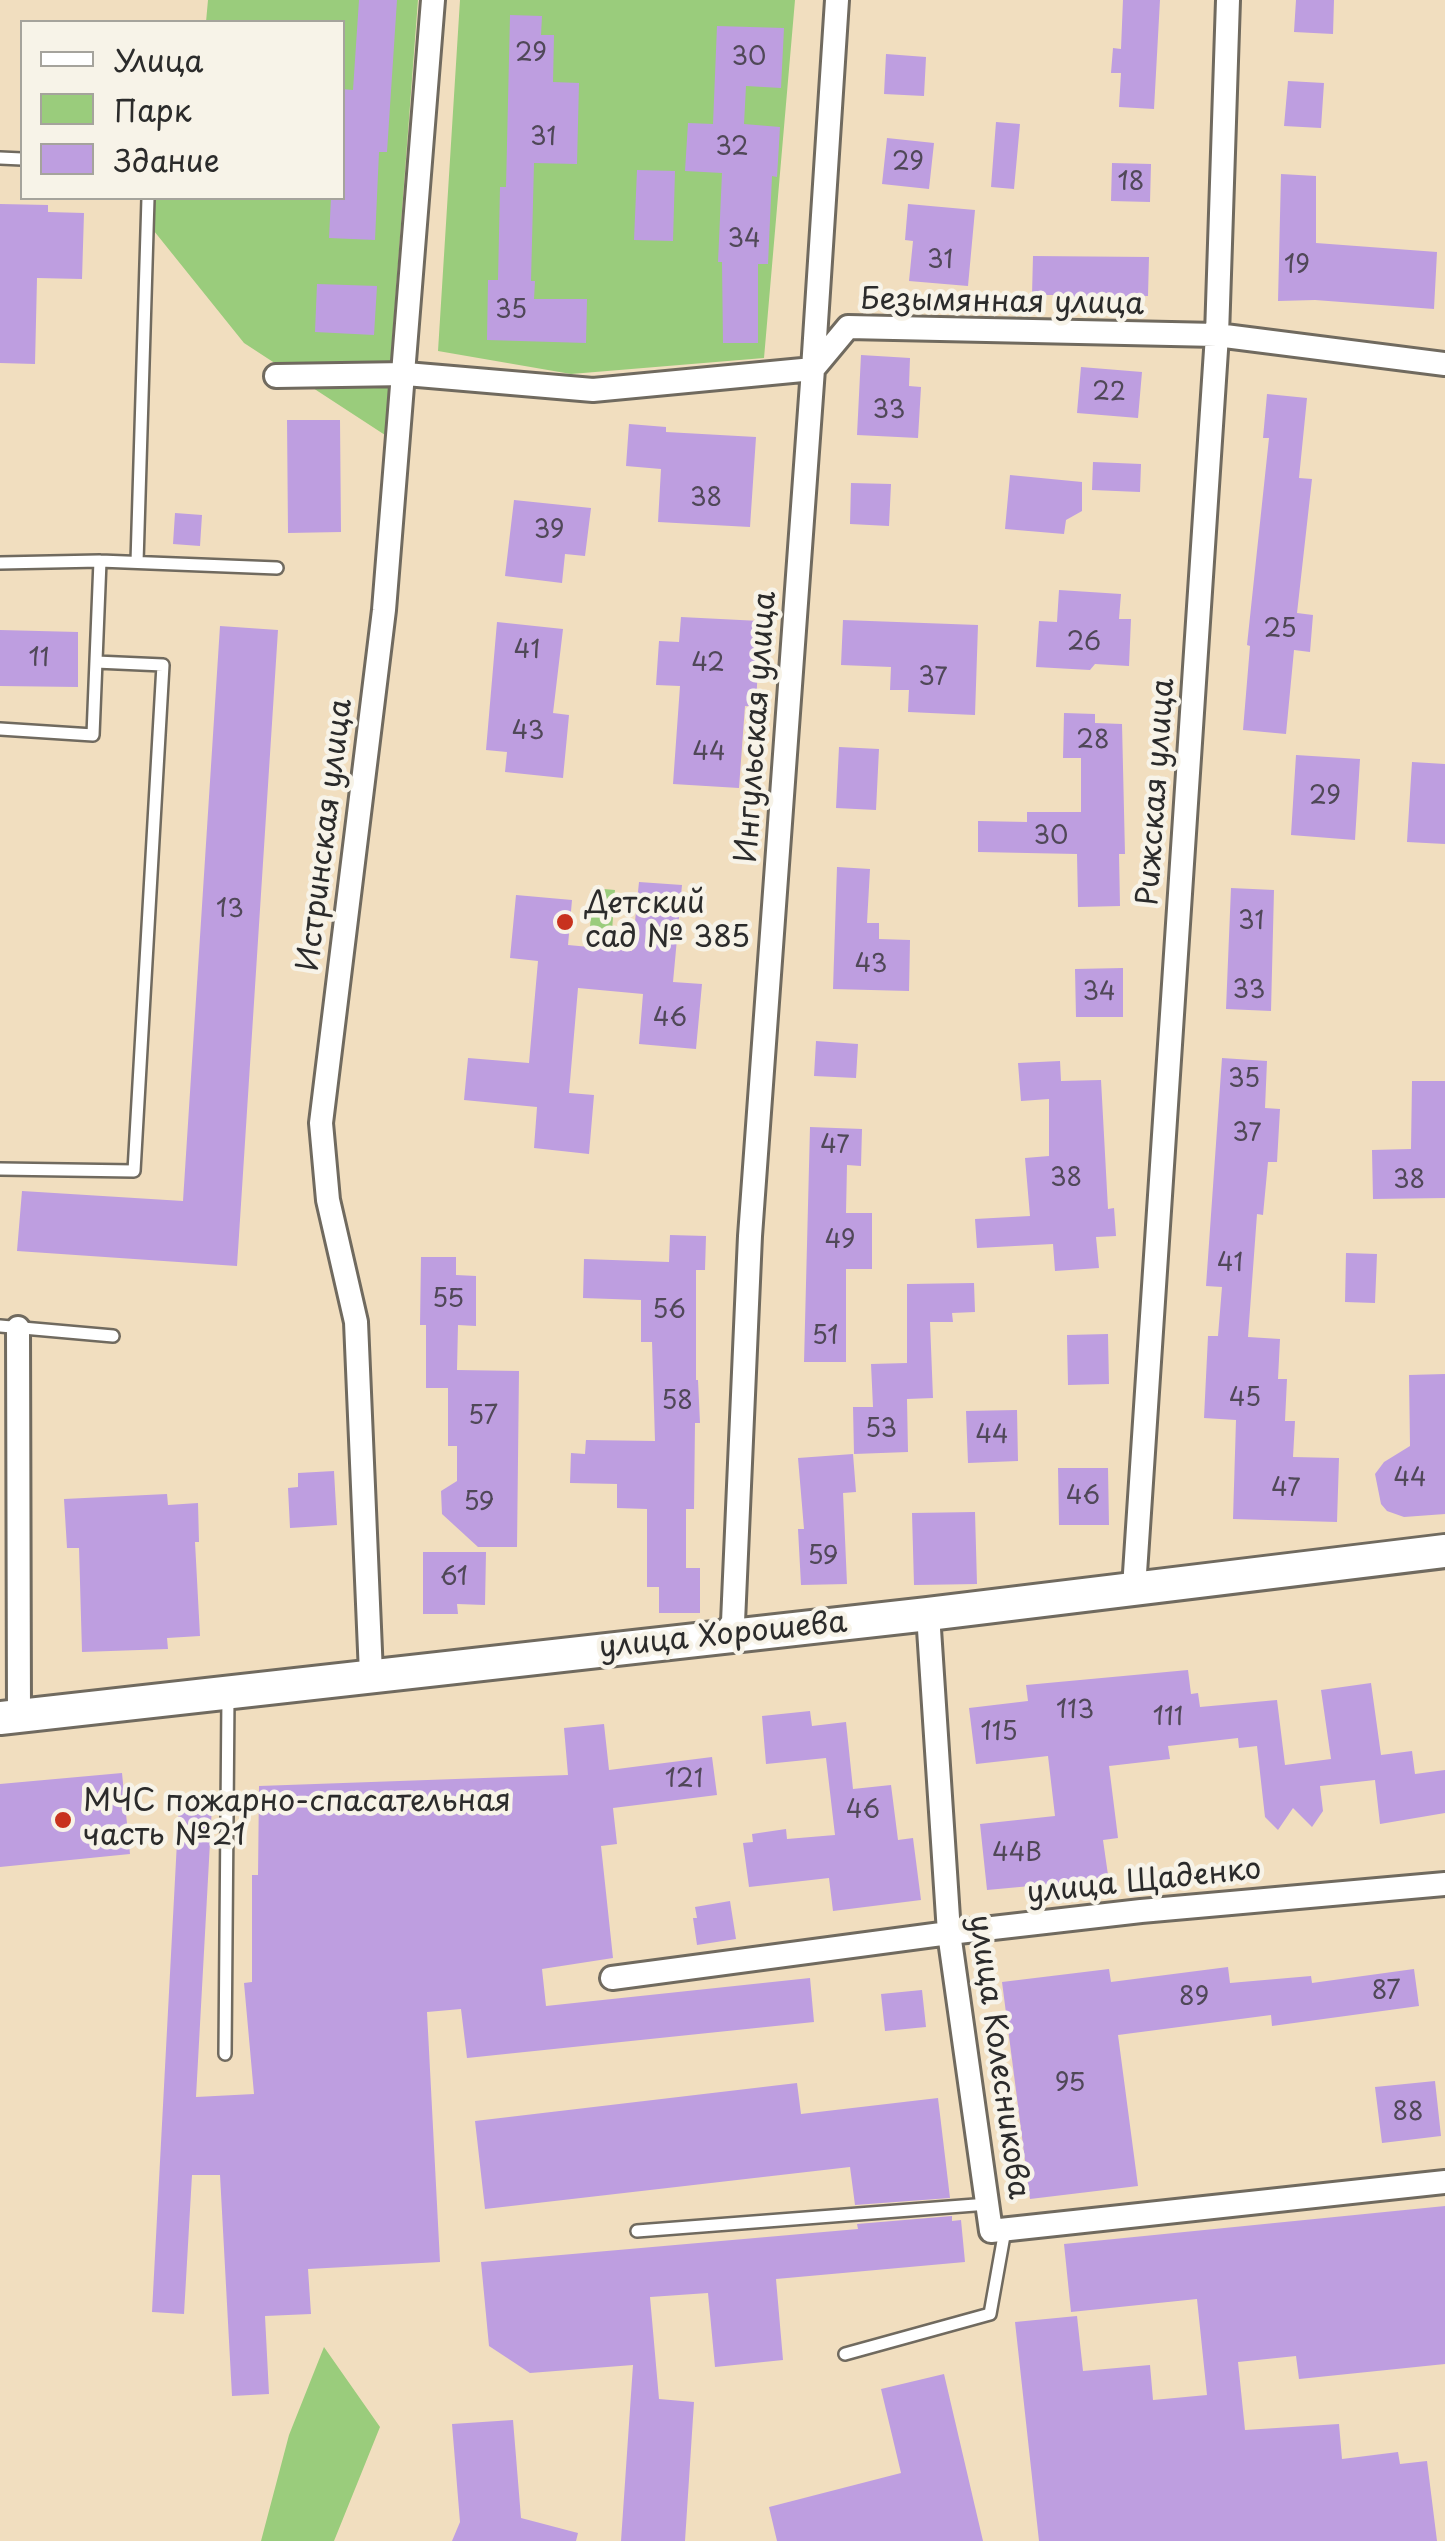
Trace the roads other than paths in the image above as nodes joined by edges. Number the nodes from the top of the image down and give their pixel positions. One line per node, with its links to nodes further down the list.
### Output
1 (433, 0): 8 (street, Истринская улица)
2 (836, 0): 7 (street, Ингульская улица)
3 (1228, 0): 5 (street, Рижская улица)
4 (148, 200): 11 (lane)
5 (1216, 335): 6 (street, Безымянная улица); 7 (street, Безымянная улица); 20 (street, Рижская улица)
6 (1445, 364)
7 (814, 369): 8 (street); 22 (street, Ингульская улица)
8 (406, 374): 9 (street); 23 (street, Истринская улица)
9 (276, 376)
10 (100, 561): 11 (lane); 12 (lane); 14 (lane)
11 (137, 562): 13 (lane)
12 (0, 563)
13 (277, 568)
14 (96, 662): 15 (lane); 16 (lane)
15 (0, 729)
16 (0, 1169)
17 (9, 1327): 18 (lane); 25 (street)
18 (114, 1336)
19 (1445, 1551): 20 (main road, улица Хорошева)
20 (1134, 1588): 21 (main road, улица Хорошева)
21 (928, 1614): 22 (main road, улица Хорошева); 27 (street, улица Колесникова)
22 (723, 1636): 23 (main road, улица Хорошева)
23 (371, 1674): 24 (main road, улица Хорошева)
24 (228, 1692): 25 (main road, улица Хорошева); 29 (lane)
25 (9, 1717)
26 (1445, 1884): 27 (street, улица Щаденко)
27 (950, 1933): 28 (street, улица Щаденко); 31 (street, улица Колесникова)
28 (612, 1978)
29 (225, 2054)
30 (1445, 2182): 32 (street, улица Колесникова)
31 (988, 2204): 32 (street, улица Колесникова); 33 (lane)
32 (1005, 2230): 34 (lane)
33 (637, 2231)
34 (845, 2354)

